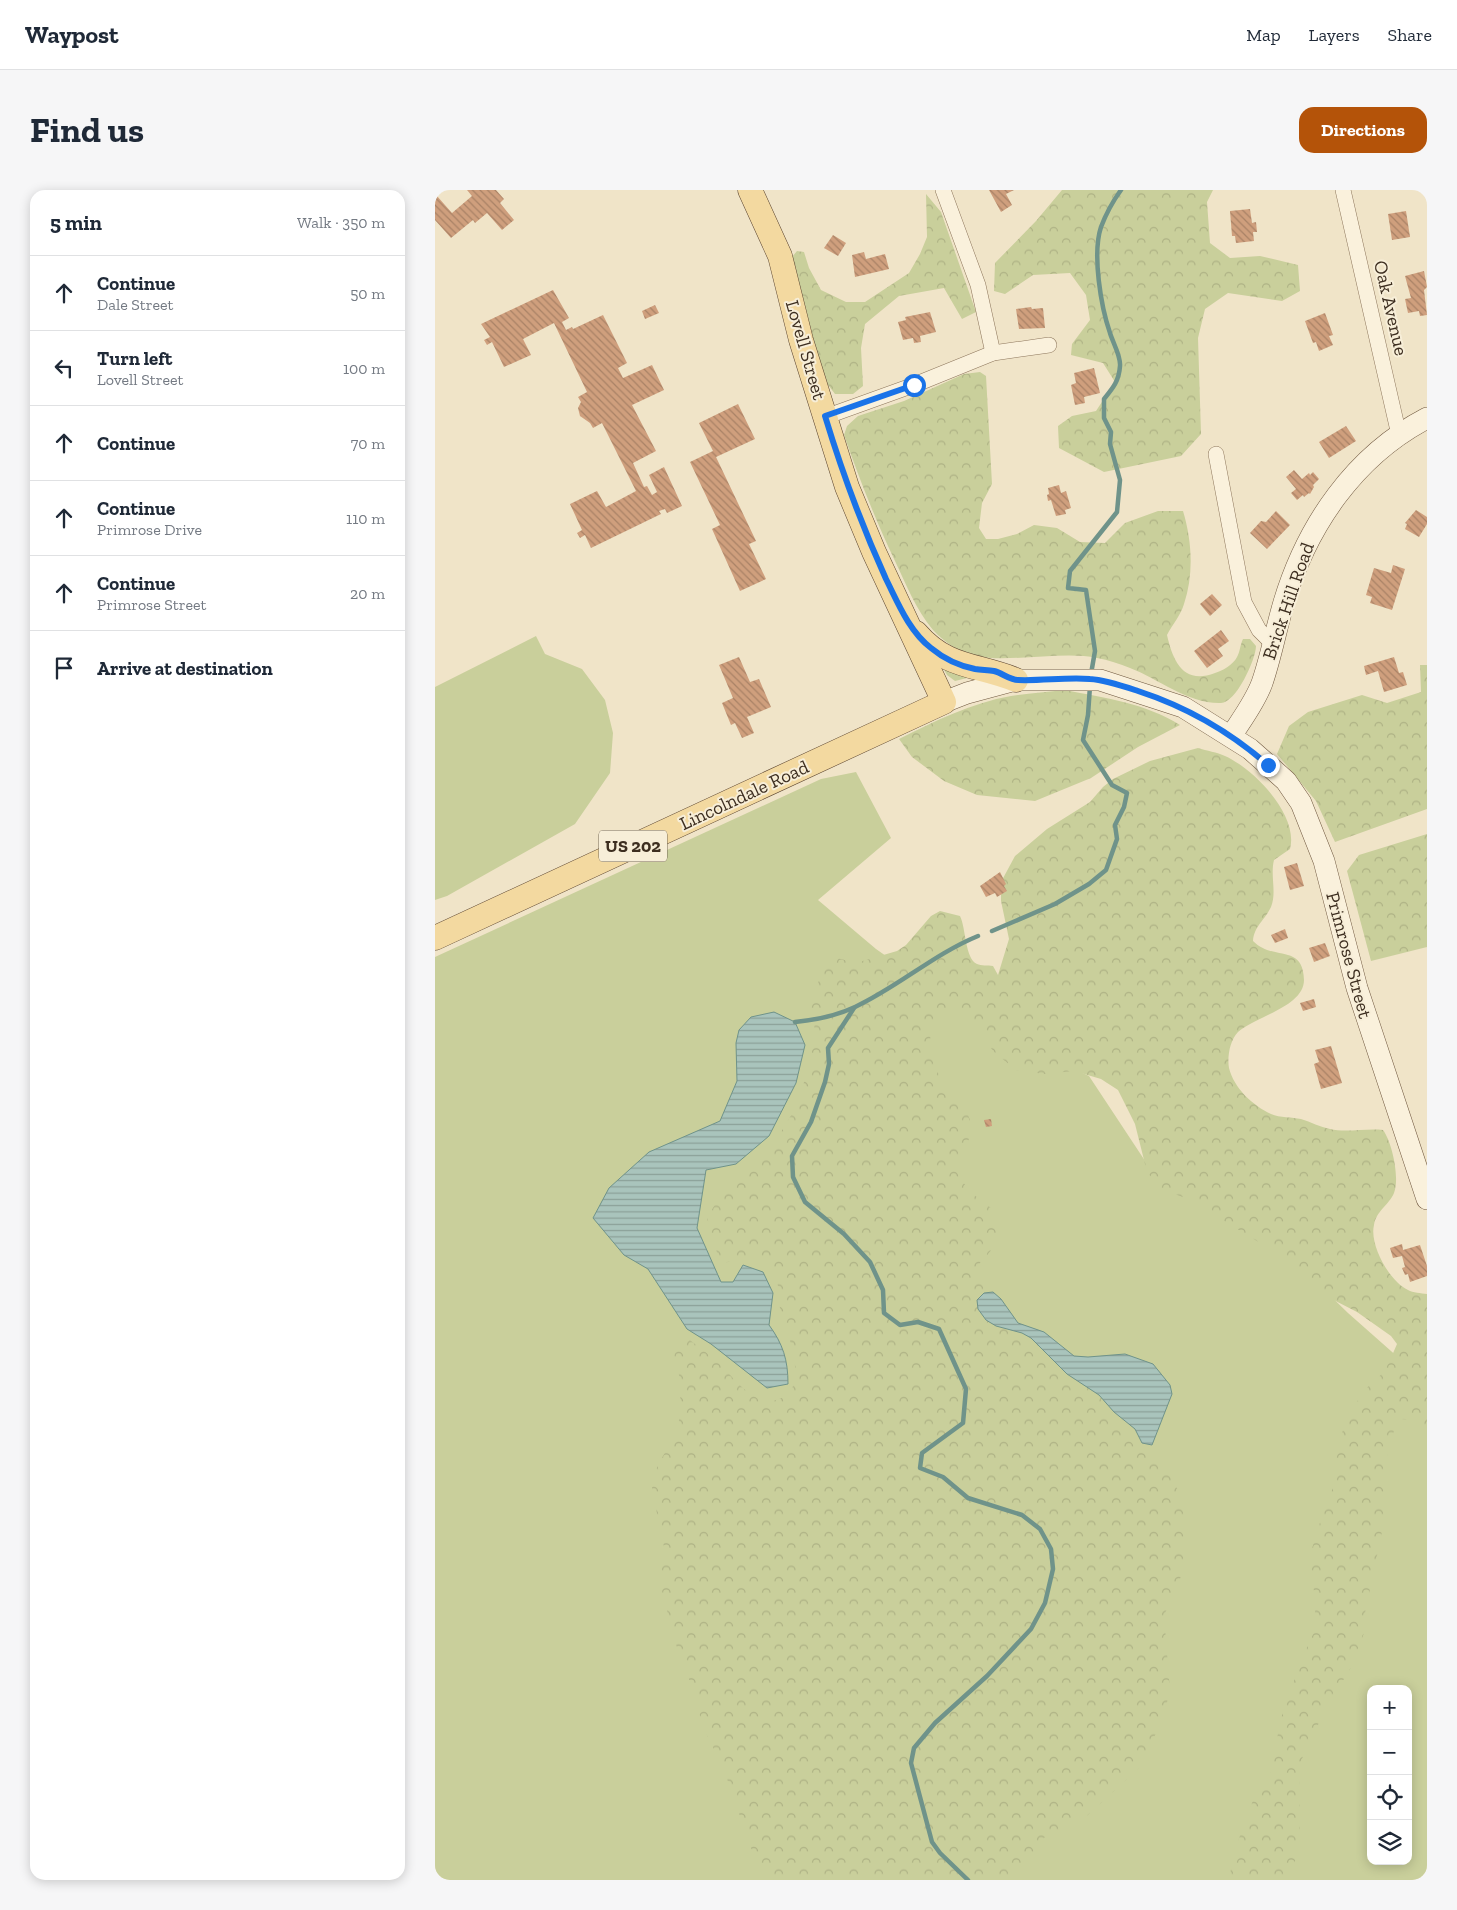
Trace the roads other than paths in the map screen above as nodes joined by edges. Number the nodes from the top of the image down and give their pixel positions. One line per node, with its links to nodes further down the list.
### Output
1 (751, 190): 6 (main road, Lovell Street)
2 (943, 190): 5 (street)
3 (1343, 190): 8 (street, Oak Avenue)
4 (1049, 345): 5 (street)
5 (993, 353): 6 (street)
6 (825, 416): 10 (main road, Lovell Street)
7 (1427, 418): 8 (main road, Brick Hill Road)
8 (1399, 435): 11 (main road, Brick Hill Road)
9 (1215, 454): 11 (street)
10 (903, 614): 12 (main road); 13 (main road, Lovell Street)
11 (1273, 644): 14 (main road, Brick Hill Road)
12 (1016, 680): 13 (main road, Primrose Street); 14 (main road, Primrose Street)
13 (944, 702): 15 (main road, Lincolndale Road / US 202)
14 (1231, 736): 16 (main road, Primrose Street)
15 (435, 938)
16 (1427, 1200)

